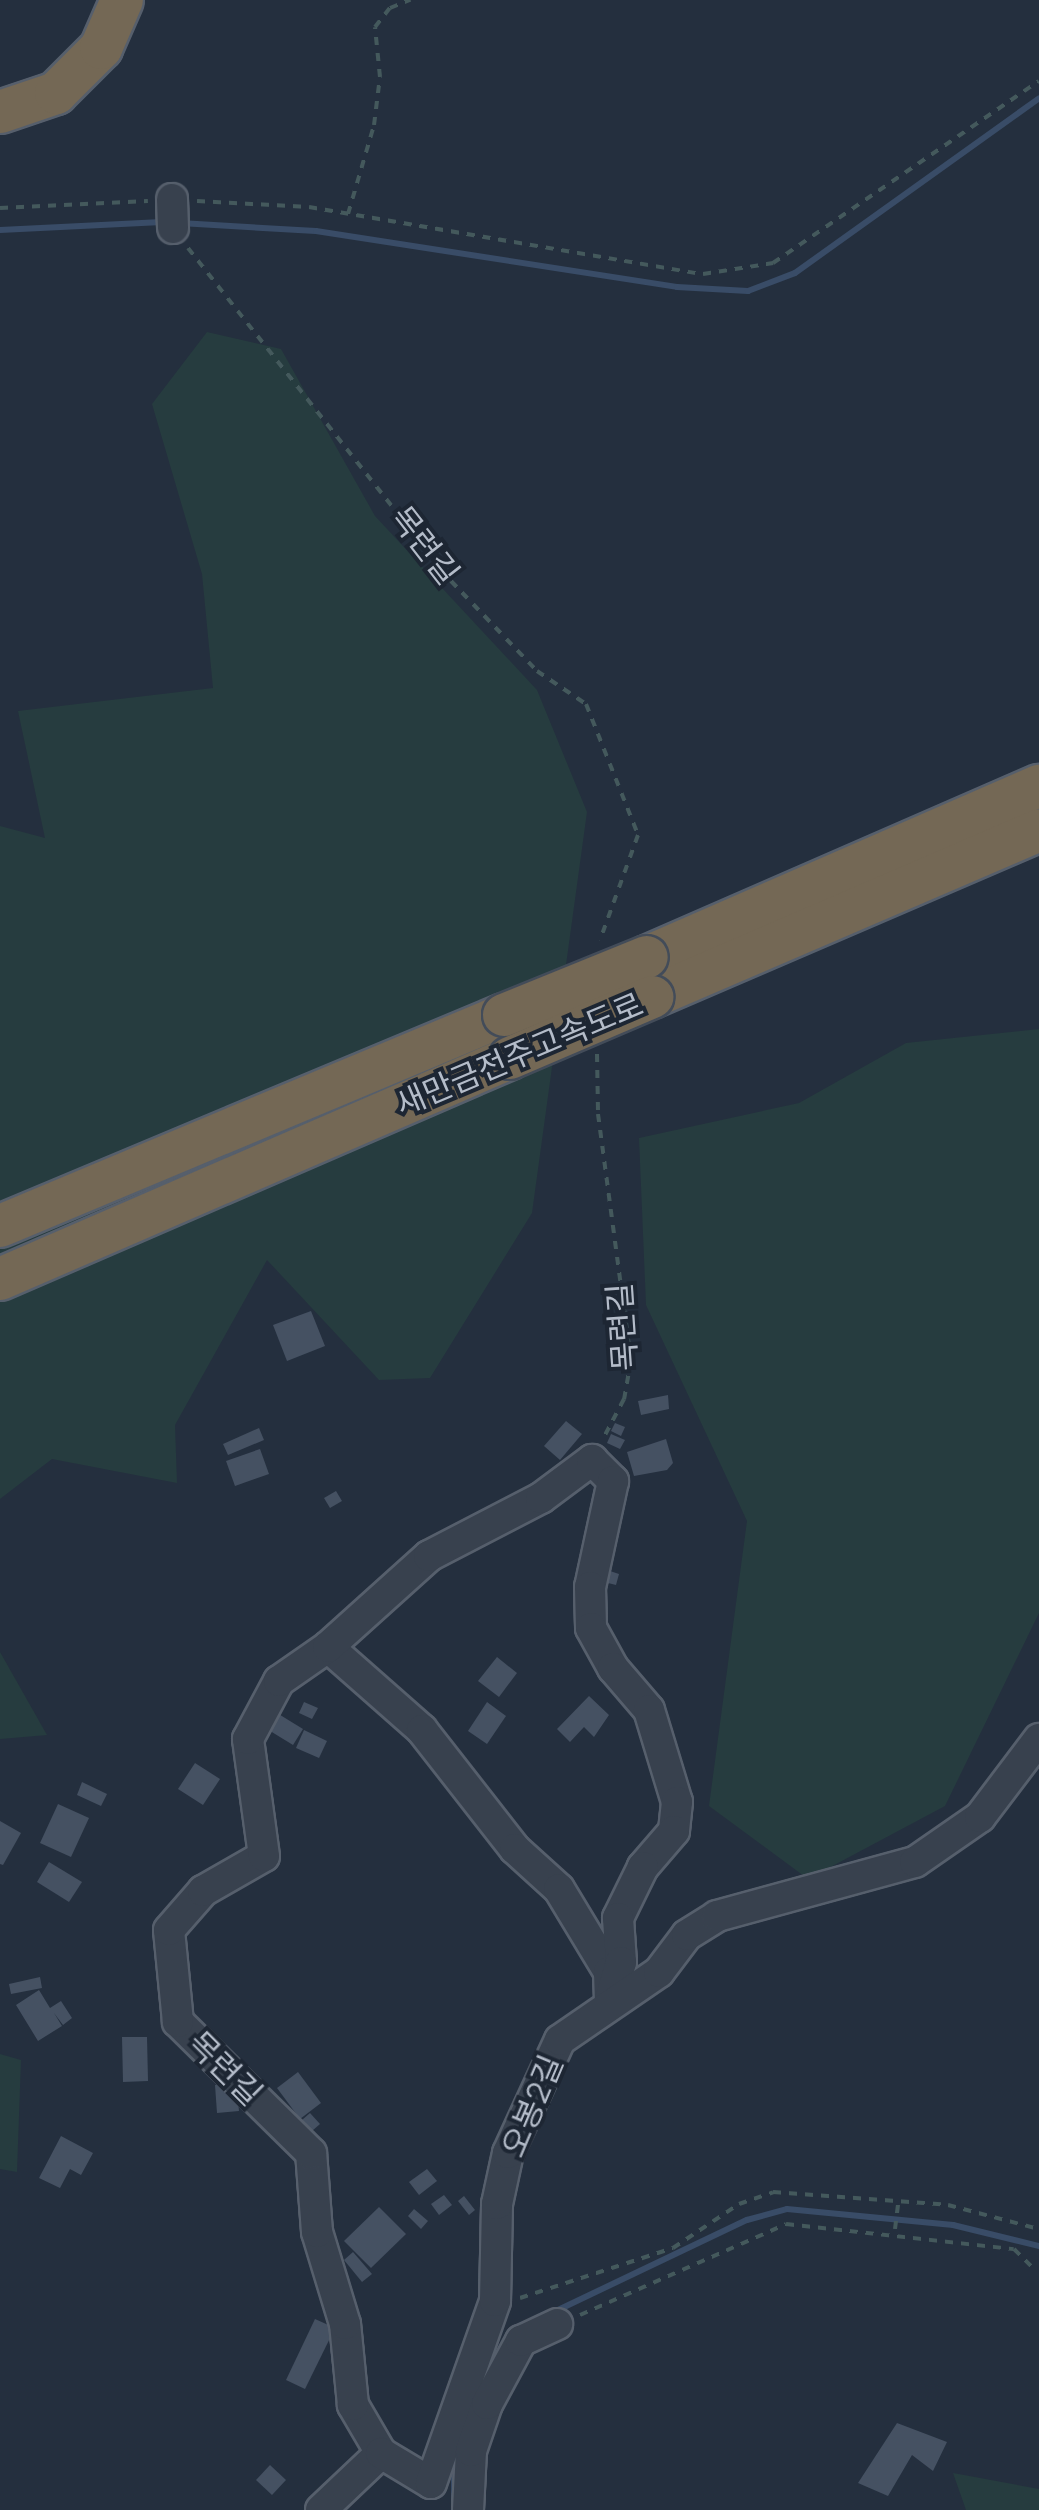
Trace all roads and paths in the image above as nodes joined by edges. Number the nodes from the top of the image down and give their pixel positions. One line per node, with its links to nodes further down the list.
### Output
1 (100, 0): 5 (highway)
2 (122, 0): 6 (highway)
3 (410, 0): 9 (path)
4 (1039, 81): 9 (path)
5 (0, 90)
6 (0, 112)
7 (0, 208): 8 (path)
8 (172, 213): 9 (path); 12 (path, 목련길)
9 (348, 214)
10 (1039, 786): 13 (highway, 새만금전주고속도로)
11 (1039, 830): 13 (highway, 새만금전주고속도로)
12 (600, 953)
13 (649, 977): 15 (highway, 새만금전주고속도로, bridge); 16 (highway, 새만금전주고속도로, bridge)
14 (596, 1044): 17 (path, 목련길)
15 (0, 1226)
16 (0, 1280)
17 (592, 1460): 18 (street, 목련길); 20 (street)
18 (328, 1647): 20 (street); 27 (street, 목련길)
19 (1039, 1740): 20 (street, 오봉2길)
20 (610, 2000): 25 (street, 오봉2길)
21 (898, 2207): 22 (path); 23 (path); 25 (path)
22 (896, 2228): 24 (path); 26 (path)
23 (1039, 2230)
24 (1032, 2268)
25 (495, 2302): 28 (street, 오봉2길)
26 (556, 2324): 28 (street)
27 (381, 2453): 28 (street); 29 (street)
28 (454, 2491)
29 (321, 2510)

